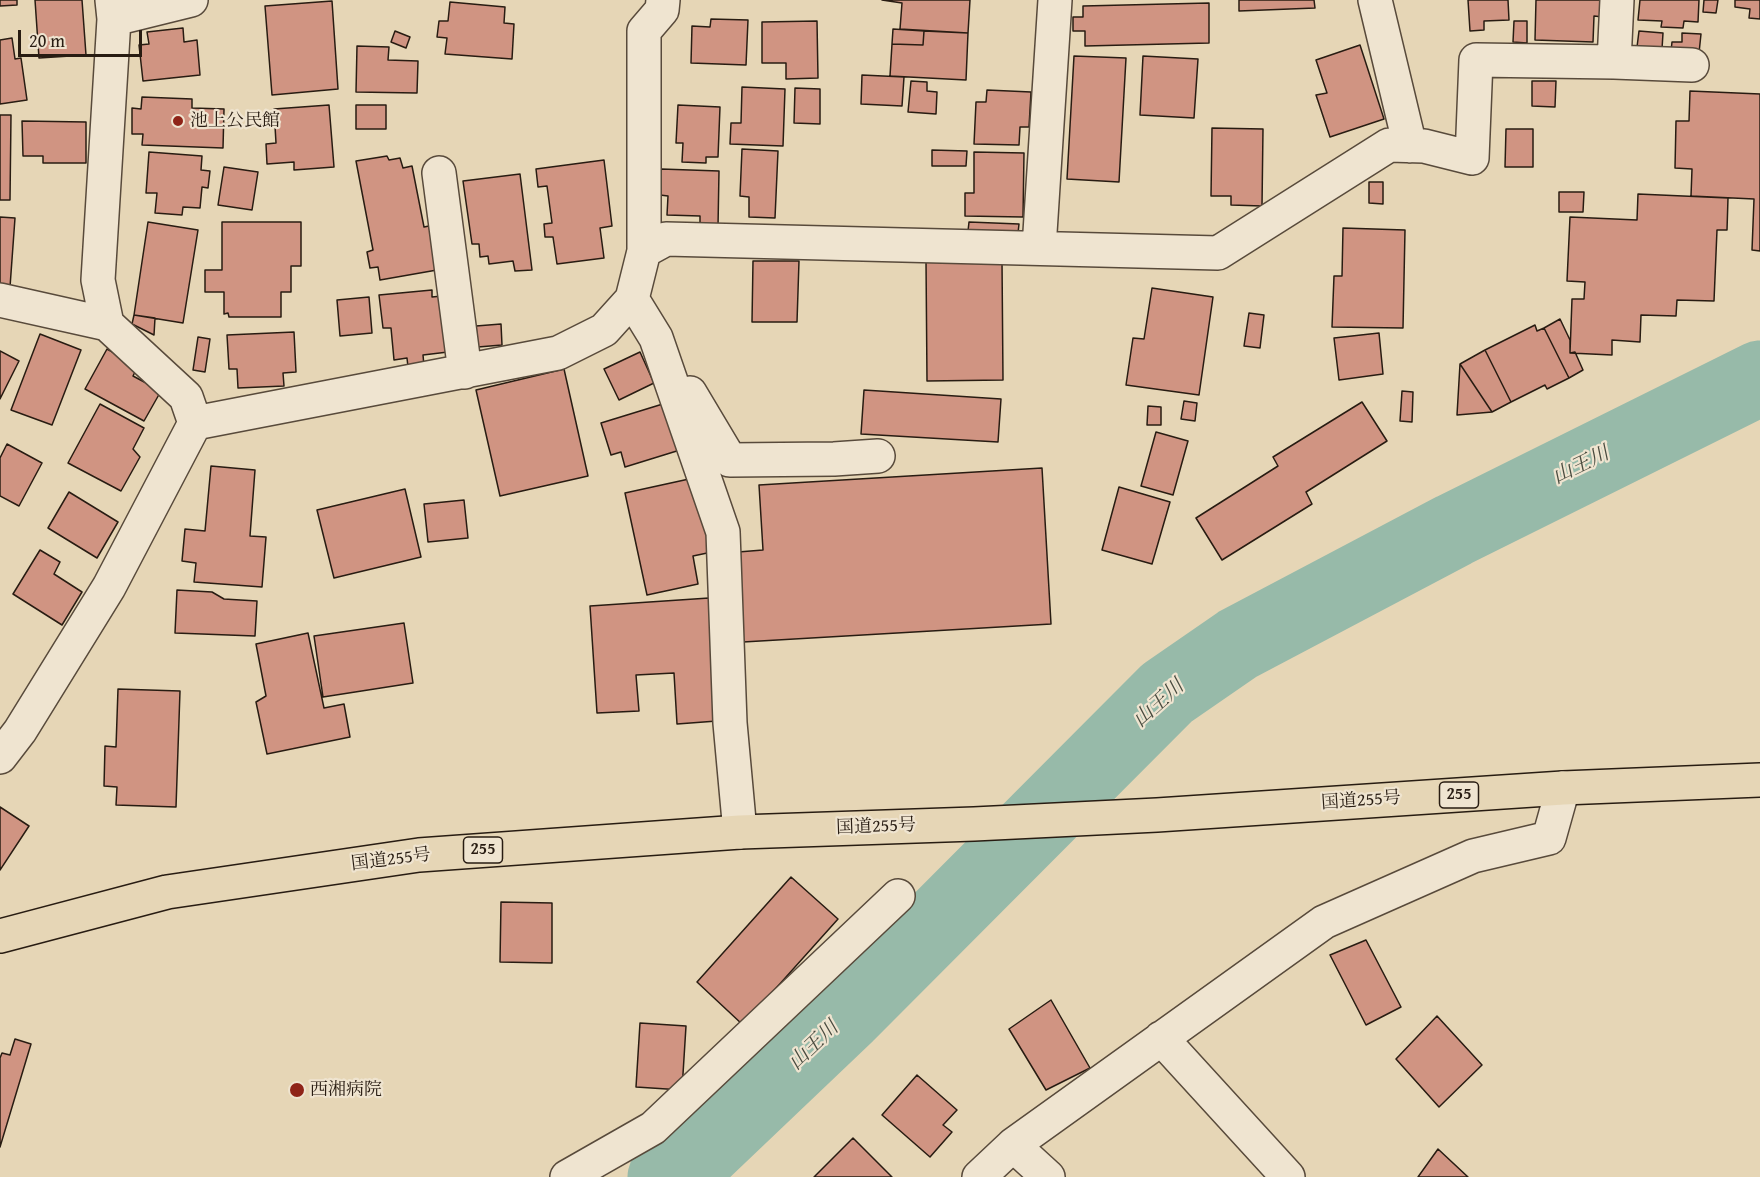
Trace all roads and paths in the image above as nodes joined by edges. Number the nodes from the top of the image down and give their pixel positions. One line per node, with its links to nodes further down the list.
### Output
1 (191, 0): 6 (street)
2 (663, 0): 12 (street)
3 (1055, 0): 11 (street)
4 (1375, 0): 9 (street)
5 (1617, 0): 7 (street)
6 (113, 9): 15 (street)
7 (1614, 62): 8 (street); 9 (street)
8 (1692, 65)
9 (1417, 146): 11 (street)
10 (439, 173): 17 (street)
11 (1039, 248): 12 (street)
12 (644, 250): 13 (street)
13 (632, 299): 16 (street); 17 (street)
14 (0, 300): 15 (street)
15 (107, 324): 18 (street)
16 (656, 338): 19 (street); 23 (street)
17 (465, 372): 18 (street)
18 (195, 423): 20 (street)
19 (878, 456)
20 (0, 757)
21 (1760, 780): 22 (highway, 国道255号 / 255)
22 (1563, 788): 23 (highway, 国道255号 / 255); 26 (street)
23 (740, 832): 25 (highway, 国道255号 / 255)
24 (898, 896): 28 (street)
25 (0, 936)
26 (1161, 1038): 27 (street); 31 (street)
27 (1013, 1145): 29 (street); 30 (street)
28 (567, 1177)
29 (979, 1177)
30 (1048, 1177)
31 (1288, 1177)

